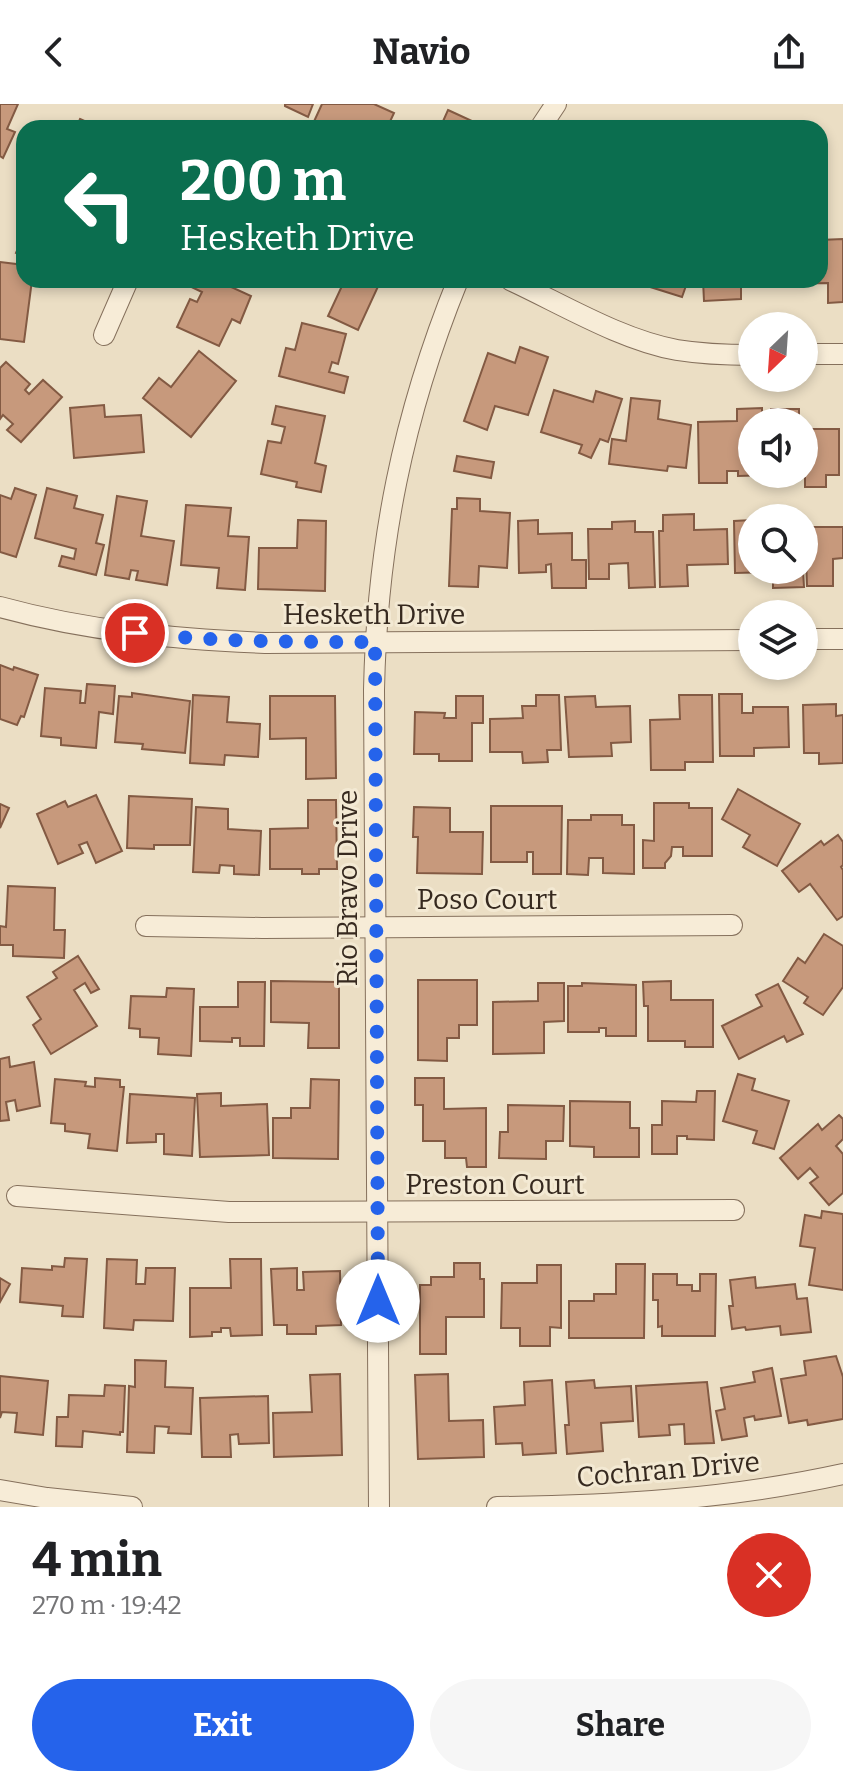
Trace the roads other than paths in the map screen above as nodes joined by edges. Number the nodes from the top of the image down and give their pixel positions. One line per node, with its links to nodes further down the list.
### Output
1 (125, 288): 4 (street)
2 (455, 288): 12 (street, Rio Bravo Drive)
3 (527, 288): 7 (street)
4 (104, 335)
5 (818, 354): 6 (street)
6 (843, 354)
7 (738, 355)
8 (0, 607): 12 (street, Hesketh Drive)
9 (818, 639): 10 (street)
10 (843, 639)
11 (738, 640): 12 (street, Hesketh Drive)
12 (375, 642): 15 (street, Rio Bravo Drive)
13 (732, 925): 15 (street, Poso Court)
14 (146, 926): 15 (street, Poso Court)
15 (376, 927): 18 (street, Rio Bravo Drive)
16 (17, 1196): 18 (street, Preston Court)
17 (734, 1210): 18 (street, Preston Court)
18 (377, 1212): 22 (street, Rio Bravo Drive)
19 (843, 1474): 23 (street, Cochran Drive)
20 (0, 1490): 21 (street)
21 (132, 1507)
22 (379, 1507)
23 (497, 1507)

